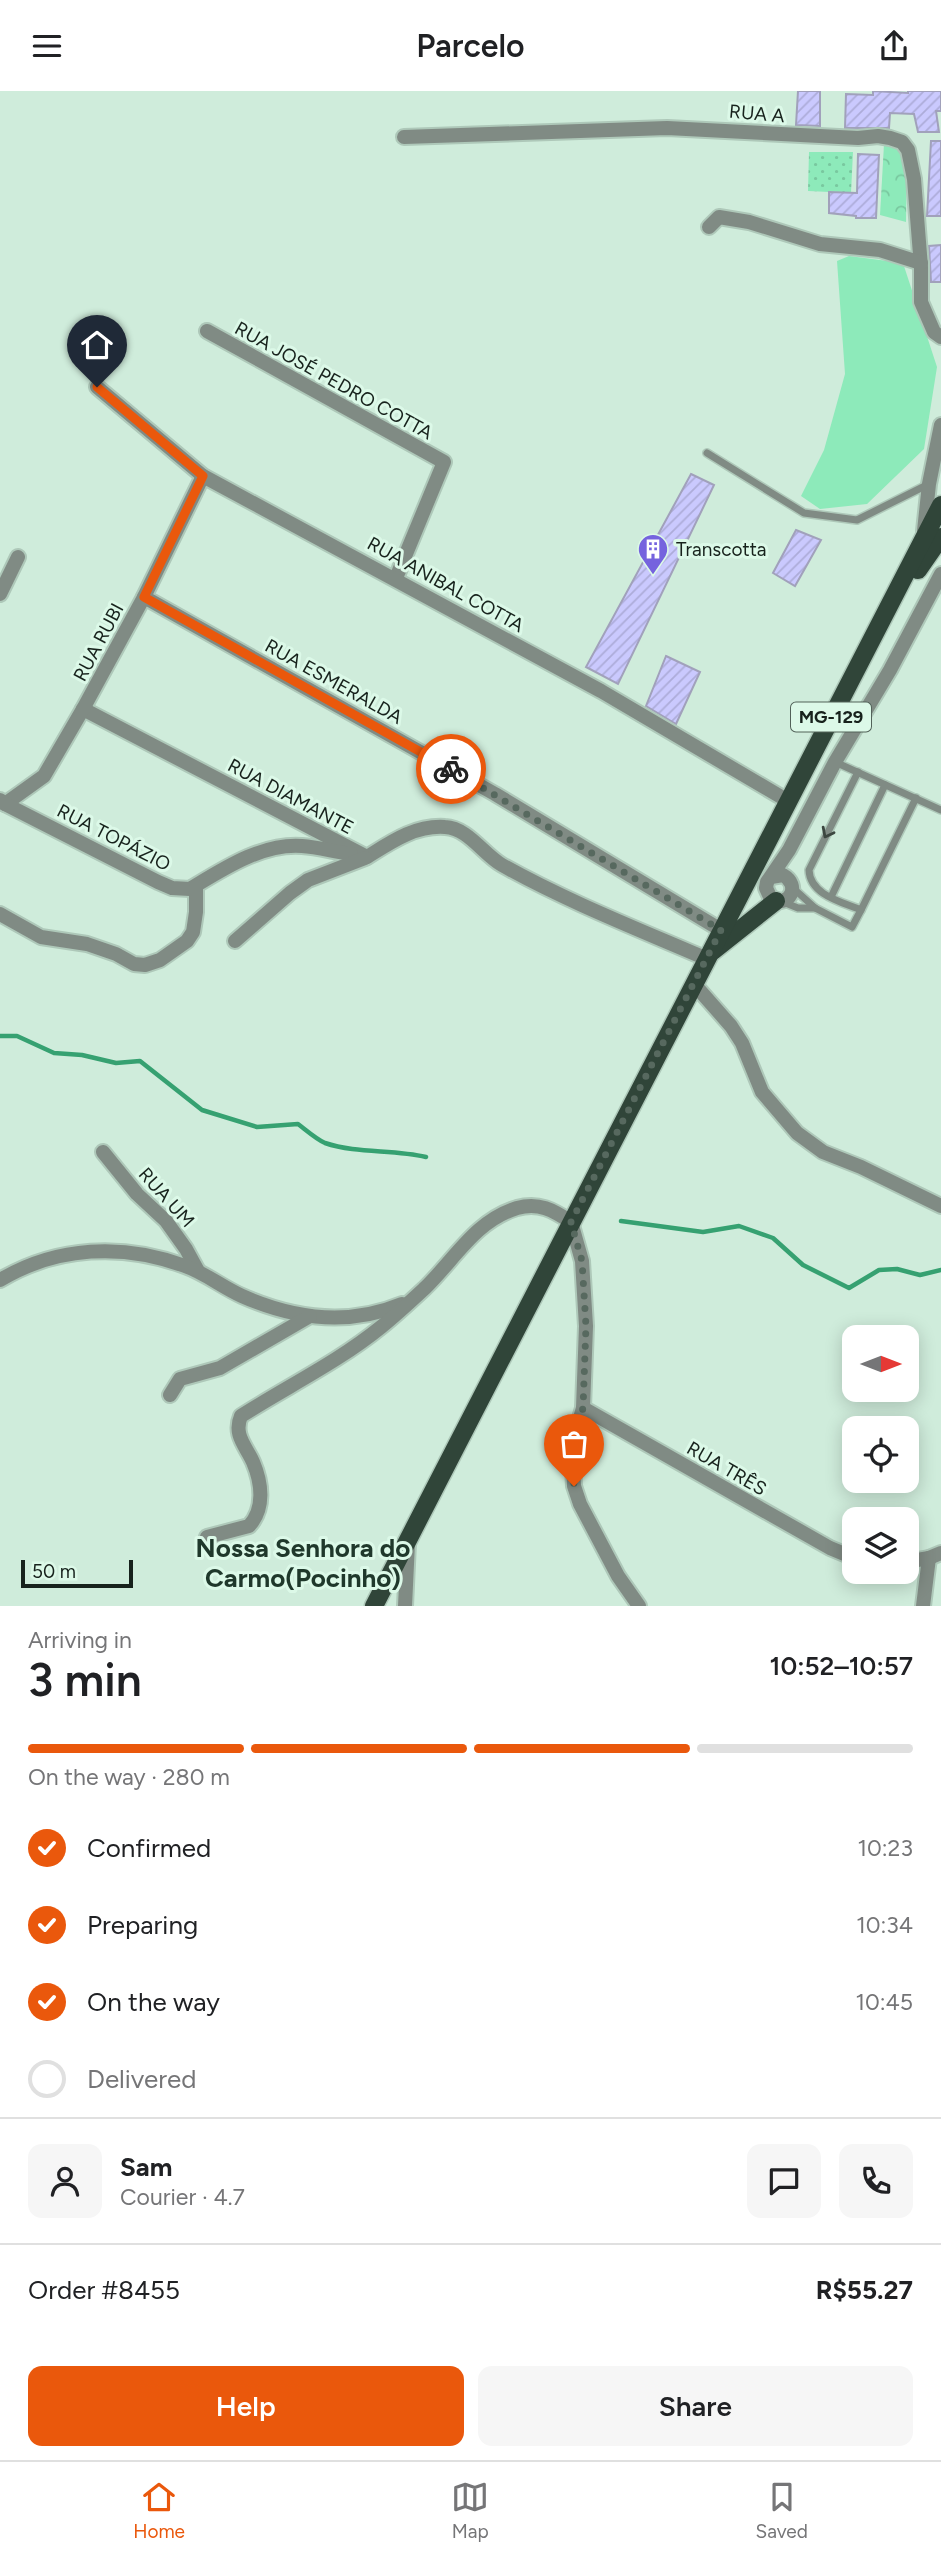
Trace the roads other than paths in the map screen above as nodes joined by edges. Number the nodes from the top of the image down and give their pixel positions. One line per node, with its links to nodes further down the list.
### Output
1 (404, 137): 3 (street, RUA A)
2 (709, 227): 3 (street)
3 (920, 263): 5 (street, RUA A)
4 (206, 331): 15 (street, RUA JOSÉ PEDRO COTTA)
5 (941, 337)
6 (97, 387): 9 (street, RUA ANIBAL COTTA)
7 (941, 425): 10 (street)
8 (707, 453): 10 (lane)
9 (203, 476): 15 (street, RUA ANIBAL COTTA); 17 (street, RUA RUBI)
10 (929, 484): 12 (street)
11 (941, 505): 12 (main road)
12 (932, 538): 23 (main road, MG-129)
13 (18, 557): 16 (street)
14 (941, 574): 19 (street)
15 (396, 578): 23 (street, RUA ANIBAL COTTA)
16 (0, 594)
17 (144, 597): 18 (street, RUA RUBI); 36 (street, RUA ESMERALDA)
18 (83, 709): 24 (street, RUA RUBI); 27 (street, RUA DIAMANTE)
19 (835, 762): 20 (lane); 26 (street)
20 (858, 772): 21 (lane); 31 (lane, one-way to 31)
21 (885, 785): 22 (lane); 31 (lane)
22 (916, 798): 25 (lane); 34 (lane)
23 (788, 801): 36 (main road, MG-129)
24 (2, 802): 30 (street, RUA TOPÁZIO)
25 (941, 810)
26 (789, 849): 28 (street); 29 (street)
27 (367, 857): 30 (street); 37 (street); 38 (street, RUA DIAMANTE)
28 (771, 877): 29 (street); 32 (street)
29 (791, 883): 32 (street); 33 (lane)
30 (196, 886): 35 (street)
31 (831, 897): 34 (lane)
32 (779, 901): 33 (lane); 38 (main road)
33 (815, 908): 34 (lane)
34 (861, 910)
35 (0, 914)
36 (721, 930): 38 (main road, MG-129)
37 (235, 941)
38 (708, 956): 39 (main road, MG-129)
39 (694, 984): 41 (street); 42 (main road, MG-129)
40 (103, 1152): 43 (street, RUA UM)
41 (941, 1206)
42 (571, 1222): 45 (street); 48 (street); 50 (main road, MG-129)
43 (198, 1271): 44 (street); 46 (street)
44 (0, 1280)
45 (410, 1300): 46 (street); 49 (street)
46 (310, 1315): 47 (street)
47 (170, 1395)
48 (583, 1408): 51 (street, RUA TRÊS); 55 (street)
49 (207, 1537)
50 (408, 1541): 53 (main road, MG-129); 54 (street)
51 (842, 1553)
52 (935, 1556): 56 (street)
53 (374, 1606)
54 (405, 1606)
55 (639, 1606)
56 (923, 1606)

